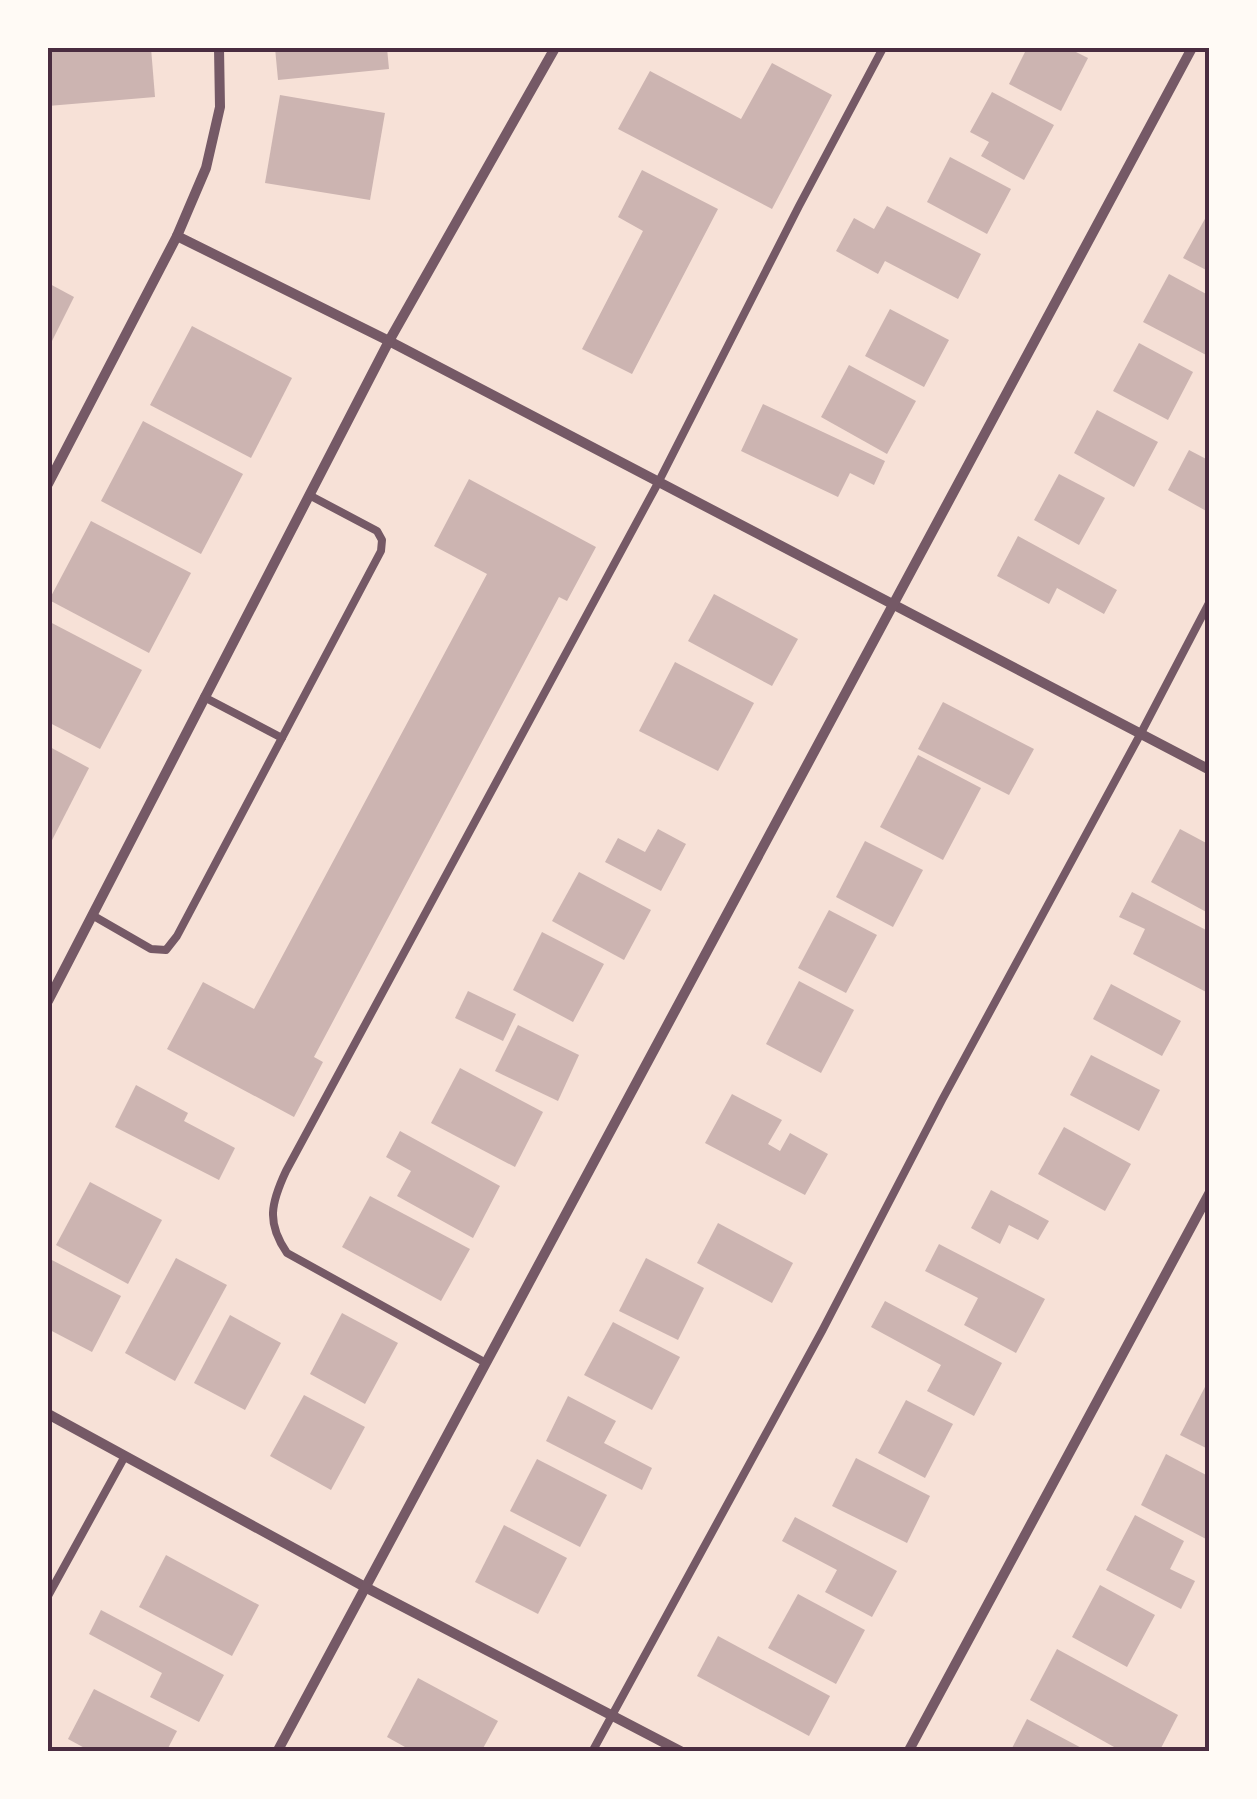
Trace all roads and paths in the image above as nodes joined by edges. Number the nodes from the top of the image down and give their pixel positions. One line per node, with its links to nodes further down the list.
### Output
1 (219, 48): 5 (street)
2 (555, 48): 6 (street)
3 (883, 48): 7 (lane)
4 (1192, 48): 11 (street)
5 (177, 236): 6 (street); 8 (street)
6 (389, 340): 7 (street); 9 (street)
7 (658, 483): 11 (street); 19 (lane)
8 (48, 484)
9 (309, 495): 12 (street); 14 (lane)
10 (1210, 601): 13 (lane)
11 (893, 606): 13 (street); 19 (street)
12 (204, 697): 14 (lane); 16 (street)
13 (1141, 733): 15 (street); 24 (lane)
14 (282, 738): 16 (lane)
15 (1210, 770)
16 (92, 915): 17 (street)
17 (48, 1001)
18 (1210, 1192): 28 (street)
19 (486, 1363): 22 (street)
20 (48, 1414): 21 (street)
21 (125, 1456): 22 (street); 23 (lane)
22 (366, 1587): 24 (street); 25 (street)
23 (48, 1596)
24 (612, 1715): 26 (lane); 27 (street)
25 (277, 1752)
26 (592, 1752)
27 (682, 1752)
28 (908, 1752)

